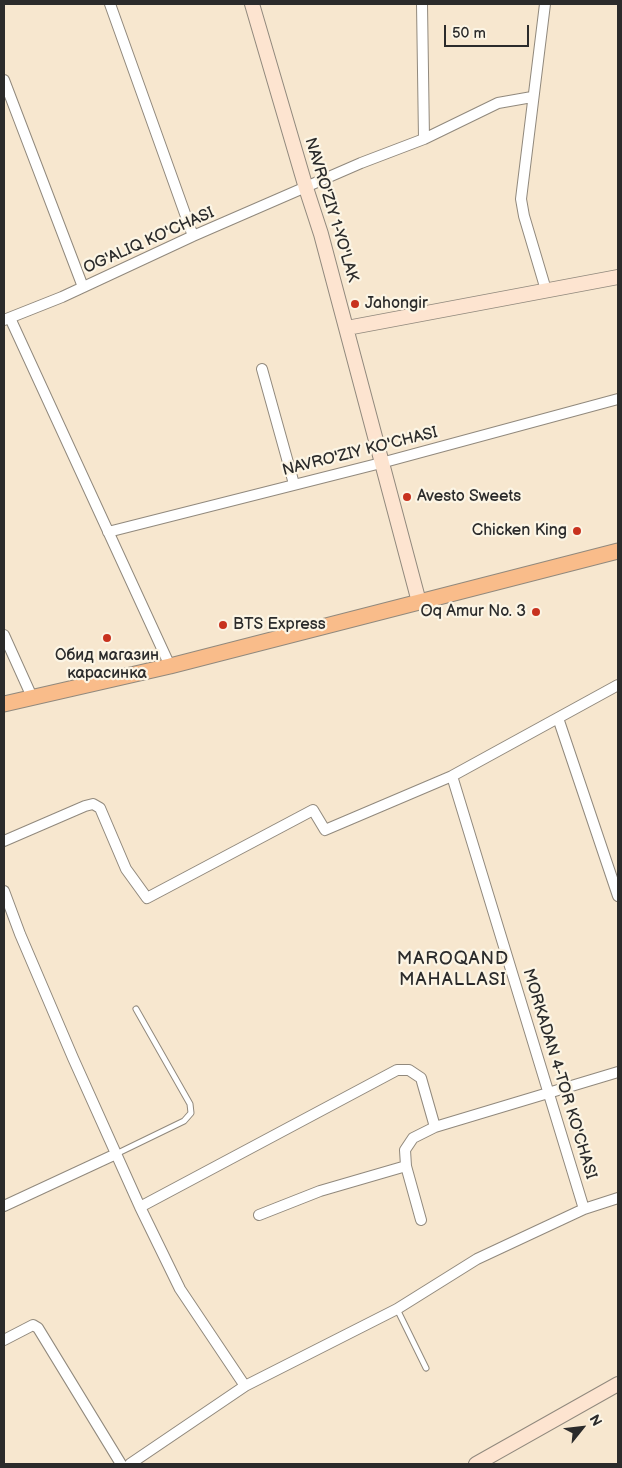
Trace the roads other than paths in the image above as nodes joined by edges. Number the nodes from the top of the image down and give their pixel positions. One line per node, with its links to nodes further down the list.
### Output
1 (110, 4): 9 (street)
2 (252, 4): 8 (street, NAVRO'ZIY 1-YO'LAK)
3 (422, 4): 7 (street)
4 (545, 4): 6 (street)
5 (4, 80): 11 (street)
6 (532, 97): 7 (street, OG'ALIQ KO'CHASI); 12 (street)
7 (424, 138): 8 (street, OG'ALIQ KO'CHASI)
8 (306, 188): 9 (street, OG'ALIQ KO'CHASI); 14 (street, NAVRO'ZIY 1-YO'LAK)
9 (194, 236): 11 (street, OG'ALIQ KO'CHASI)
10 (618, 277): 12 (street)
11 (83, 288): 13 (street, OG'ALIQ KO'CHASI)
12 (546, 290): 14 (street)
13 (7, 319): 19 (street)
14 (347, 328): 17 (street, NAVRO'ZIY 1-YO'LAK)
15 (262, 369): 18 (street)
16 (618, 399): 17 (street, NAVRO'ZIY KO'CHASI)
17 (381, 463): 18 (street, NAVRO'ZIY KO'CHASI); 21 (street, NAVRO'ZIY 1-YO'LAK)
18 (294, 484): 19 (street, NAVRO'ZIY KO'CHASI)
19 (108, 532): 23 (street)
20 (618, 551): 21 (main road)
21 (418, 602): 23 (main road)
22 (4, 635): 25 (street)
23 (170, 666): 25 (main road)
24 (618, 685): 27 (street)
25 (32, 697): 26 (main road)
26 (4, 704)
27 (558, 718): 28 (street); 31 (street)
28 (452, 776): 29 (street); 34 (street, MORKADAN 4-TOR KO'CHASI)
29 (4, 841)
30 (4, 890): 36 (street)
31 (618, 896)
32 (136, 1009): 36 (lane)
33 (618, 1072): 34 (street)
34 (549, 1093): 35 (street); 41 (street, MORKADAN 4-TOR KO'CHASI)
35 (435, 1127): 37 (street); 40 (street)
36 (116, 1154): 39 (street); 40 (street)
37 (406, 1166): 42 (street); 43 (street)
38 (618, 1198): 41 (street)
39 (4, 1206)
40 (140, 1207): 48 (street)
41 (584, 1209): 44 (street)
42 (259, 1215)
43 (421, 1220)
44 (397, 1309): 46 (lane); 48 (street)
45 (4, 1340): 49 (street)
46 (426, 1368)
47 (618, 1384): 51 (street)
48 (245, 1386): 50 (street)
49 (121, 1464)
50 (130, 1464)
51 (476, 1464)

